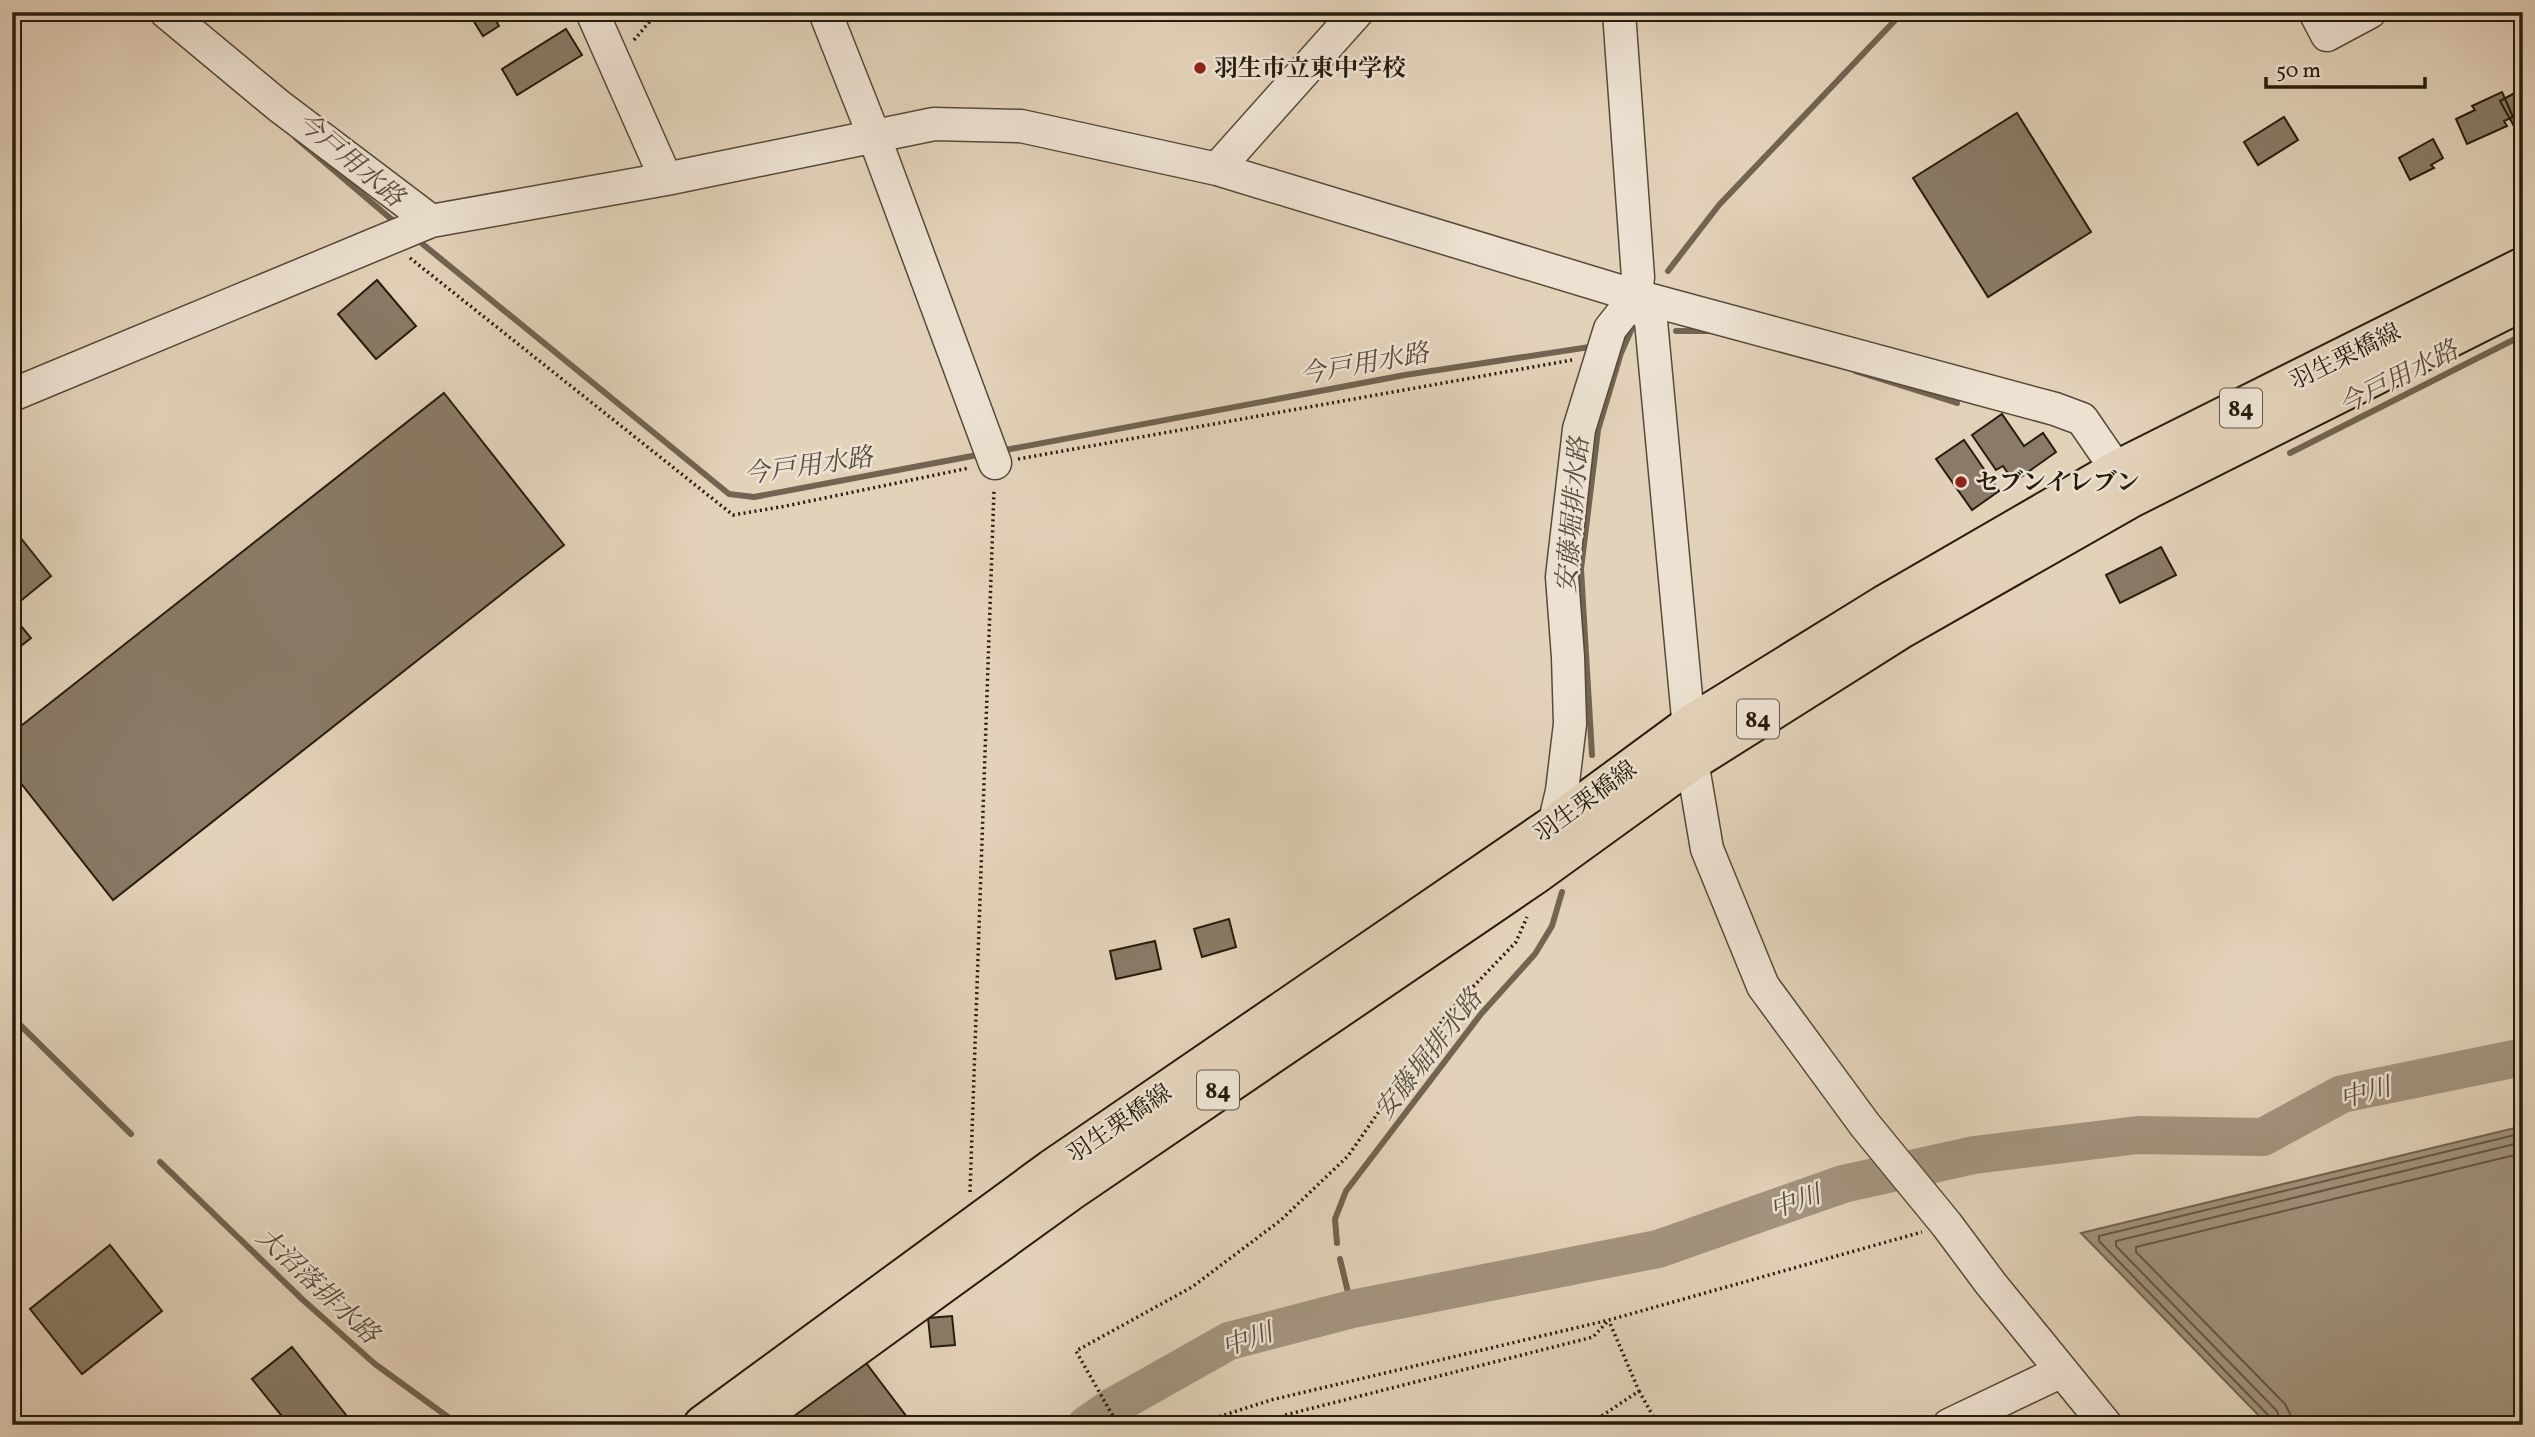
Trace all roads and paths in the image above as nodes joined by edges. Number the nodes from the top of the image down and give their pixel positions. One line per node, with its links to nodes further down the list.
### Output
1 (166, 12): 13 (street)
2 (592, 12): 9 (street)
3 (658, 12): 9 (path)
4 (825, 12): 10 (street)
5 (1357, 12): 11 (street)
6 (1619, 12): 15 (street)
7 (2315, 12): 8 (street)
8 (2370, 12)
9 (614, 63): 12 (street)
10 (874, 136): 11 (street); 12 (street); 18 (street)
11 (1217, 169): 15 (street)
12 (666, 179): 13 (street)
13 (431, 221): 17 (street)
14 (2523, 267): 19 (main road, 羽生栗橋線 / 84)
15 (1636, 296): 19 (street); 20 (street); 21 (street)
16 (2523, 301): 19 (main road, 羽生栗橋線 / 84)
17 (12, 395)
18 (995, 463): 24 (path)
19 (2124, 484): 20 (main road, 羽生栗橋線 / 84)
20 (1691, 743): 21 (main road, 羽生栗橋線 / 84); 22 (main road, 羽生栗橋線 / 84); 23 (street)
21 (1554, 825): 24 (main road, 羽生栗橋線 / 84)
22 (1533, 876): 29 (main road, 羽生栗橋線 / 84); 30 (path)
23 (1947, 1225): 25 (path); 26 (street)
24 (969, 1230): 28 (main road, 羽生栗橋線 / 84)
25 (1609, 1320): 27 (path); 31 (path); 32 (path)
26 (2062, 1371): 35 (street); 36 (street)
27 (1639, 1391): 33 (path); 34 (path)
28 (703, 1425)
29 (748, 1425)
30 (1118, 1425)
31 (1193, 1425)
32 (1289, 1425)
33 (1588, 1425)
34 (1658, 1425)
35 (1949, 1425)
36 (2106, 1425)

